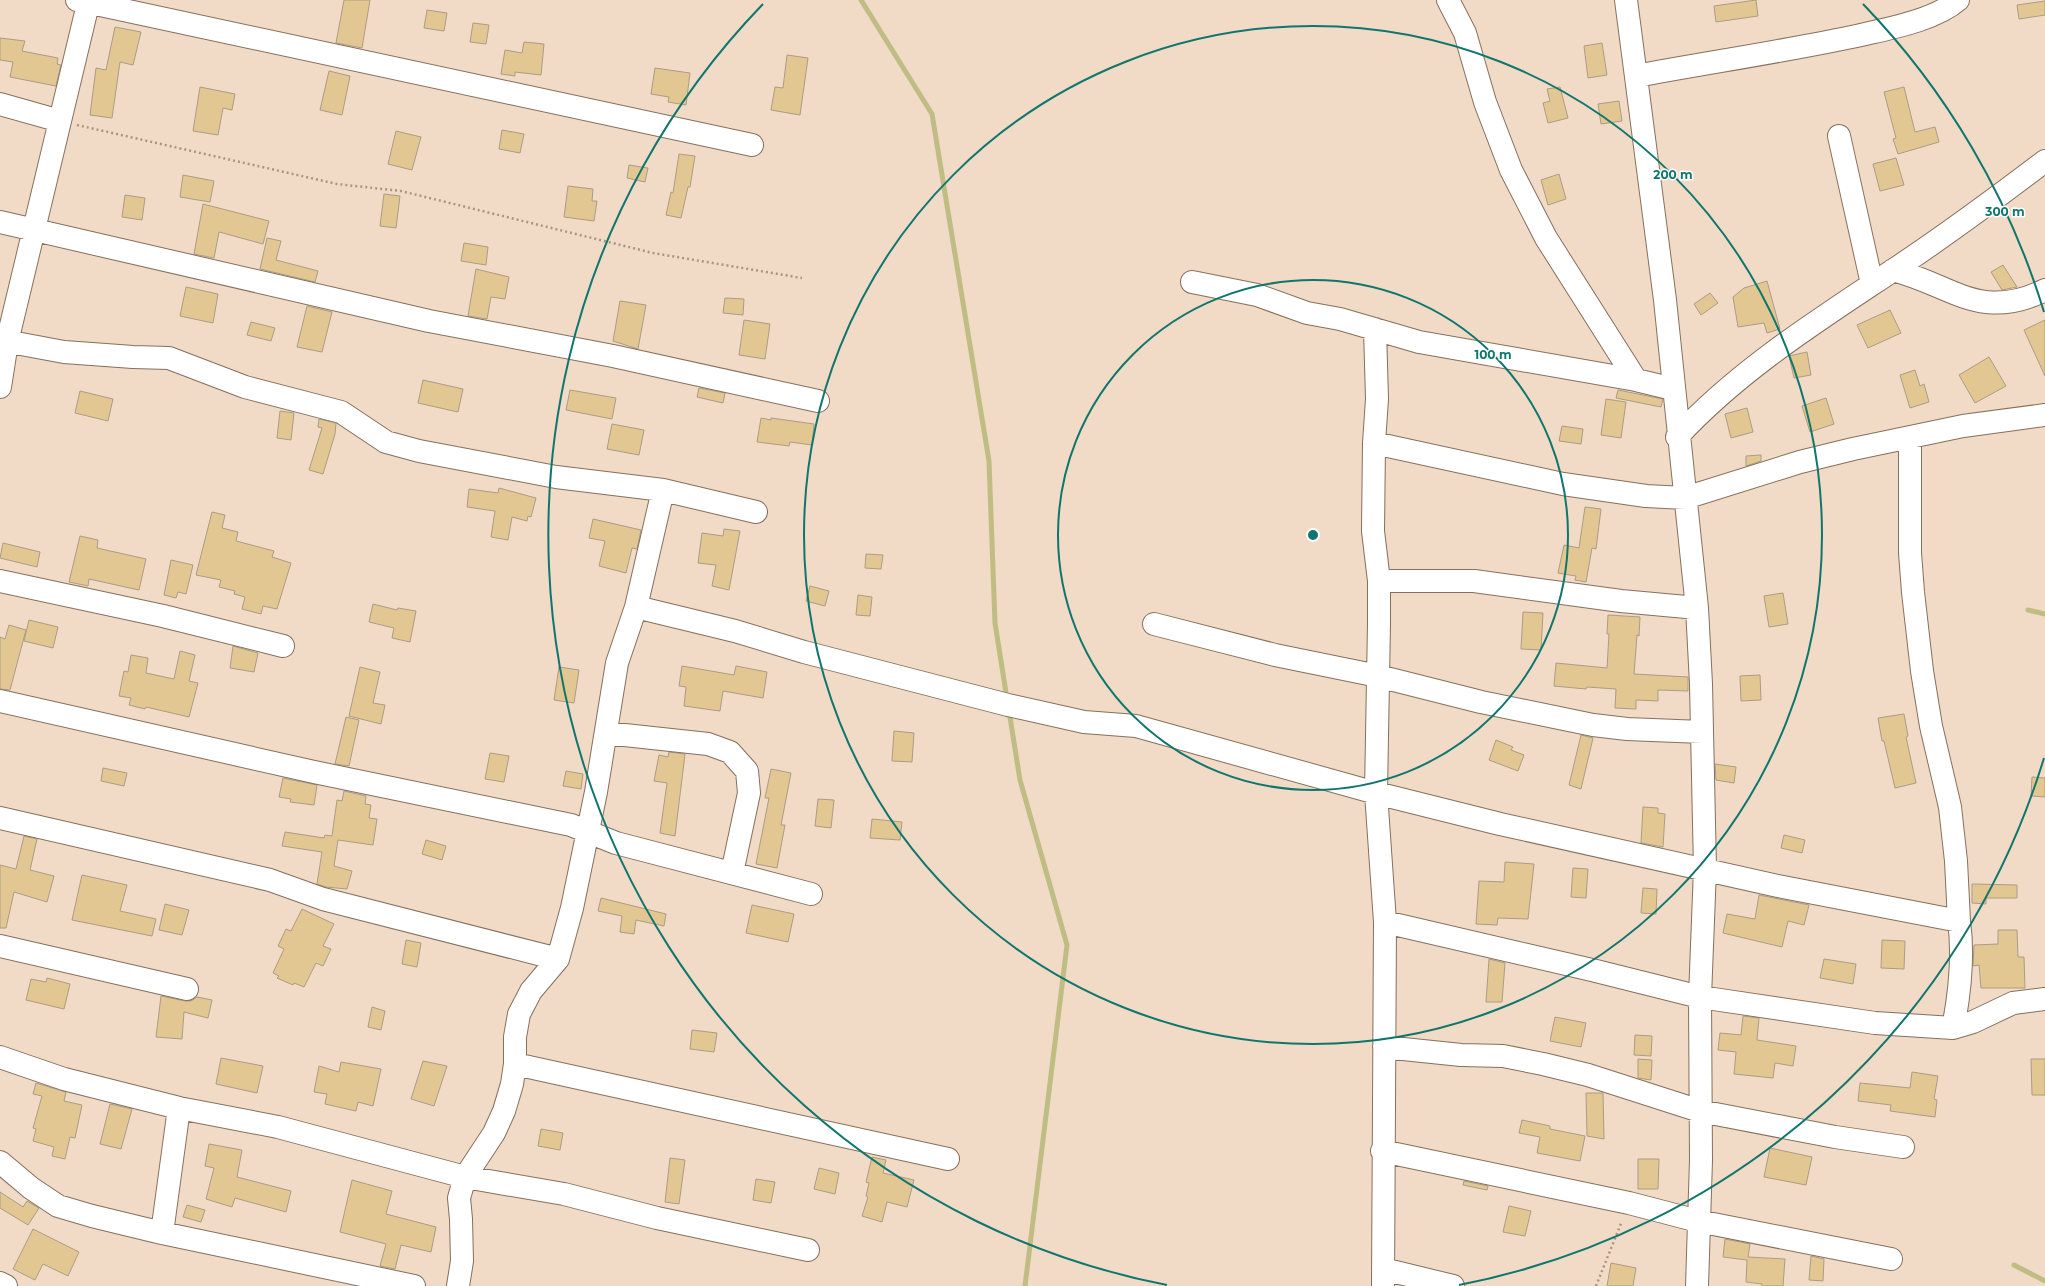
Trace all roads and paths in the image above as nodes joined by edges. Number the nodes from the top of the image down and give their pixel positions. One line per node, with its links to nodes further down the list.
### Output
1 (1448, 0): 20 (street)
2 (1626, 0): 5 (street)
3 (1958, 0): 5 (street)
4 (85, 1): 7 (street); 9 (street)
5 (1636, 76): 22 (street)
6 (0, 104): 7 (street)
7 (60, 121): 12 (street); 14 (path)
8 (1839, 136): 16 (street)
9 (752, 144)
10 (2045, 161): 13 (street)
11 (0, 222): 12 (street)
12 (33, 230): 19 (street); 23 (street)
13 (1893, 270): 16 (street); 17 (street)
14 (802, 278)
15 (1192, 282): 18 (street)
16 (1872, 284): 25 (street)
17 (2045, 290)
18 (1375, 329): 20 (street); 27 (street)
19 (3, 341): 21 (street); 28 (street)
20 (1636, 380): 22 (street)
21 (0, 386)
22 (1673, 389): 25 (street)
23 (818, 401)
24 (2045, 415): 26 (street)
25 (1678, 437): 29 (street)
26 (1910, 438): 29 (street); 47 (street)
27 (1374, 442): 29 (street); 31 (street)
28 (663, 490): 30 (street); 33 (street)
29 (1685, 498): 34 (street)
30 (756, 512)
31 (1378, 580): 34 (street); 37 (street)
32 (0, 581): 36 (street)
33 (636, 607): 40 (street); 41 (street)
34 (1697, 608): 39 (street)
35 (1154, 624): 37 (street)
36 (283, 646)
37 (1378, 676): 39 (street); 41 (street)
38 (0, 701): 43 (street)
39 (1702, 732): 44 (street)
40 (606, 733): 43 (street); 45 (street)
41 (1376, 793): 44 (street); 48 (street)
42 (0, 818): 50 (street)
43 (588, 832): 45 (street); 50 (street)
44 (1704, 869): 47 (street); 52 (street)
45 (732, 873): 46 (street)
46 (811, 894)
47 (1959, 921): 54 (street)
48 (1385, 922): 52 (street); 55 (street)
49 (0, 946): 51 (street)
50 (558, 959): 57 (street)
51 (187, 989)
52 (1700, 997): 54 (street); 59 (street)
53 (2045, 999): 54 (street)
54 (1953, 1028)
55 (1384, 1047): 59 (street); 61 (street)
56 (0, 1057): 58 (street)
57 (515, 1064): 62 (street); 64 (street)
58 (179, 1108): 64 (street); 67 (street)
59 (1700, 1111): 60 (street); 66 (street)
60 (1903, 1147)
61 (1382, 1151): 65 (street); 70 (street)
62 (948, 1159)
63 (0, 1162): 67 (street)
64 (465, 1177): 68 (street); 74 (street)
65 (1629, 1204): 66 (street); 76 (path)
66 (1698, 1221): 69 (street); 77 (street)
67 (162, 1233): 73 (street)
68 (808, 1250)
69 (1891, 1259)
70 (1383, 1278): 75 (street)
71 (0, 1283): 72 (street)
72 (6, 1286)
73 (414, 1286)
74 (458, 1286)
75 (1453, 1286)
76 (1596, 1286)
77 (1697, 1286)

